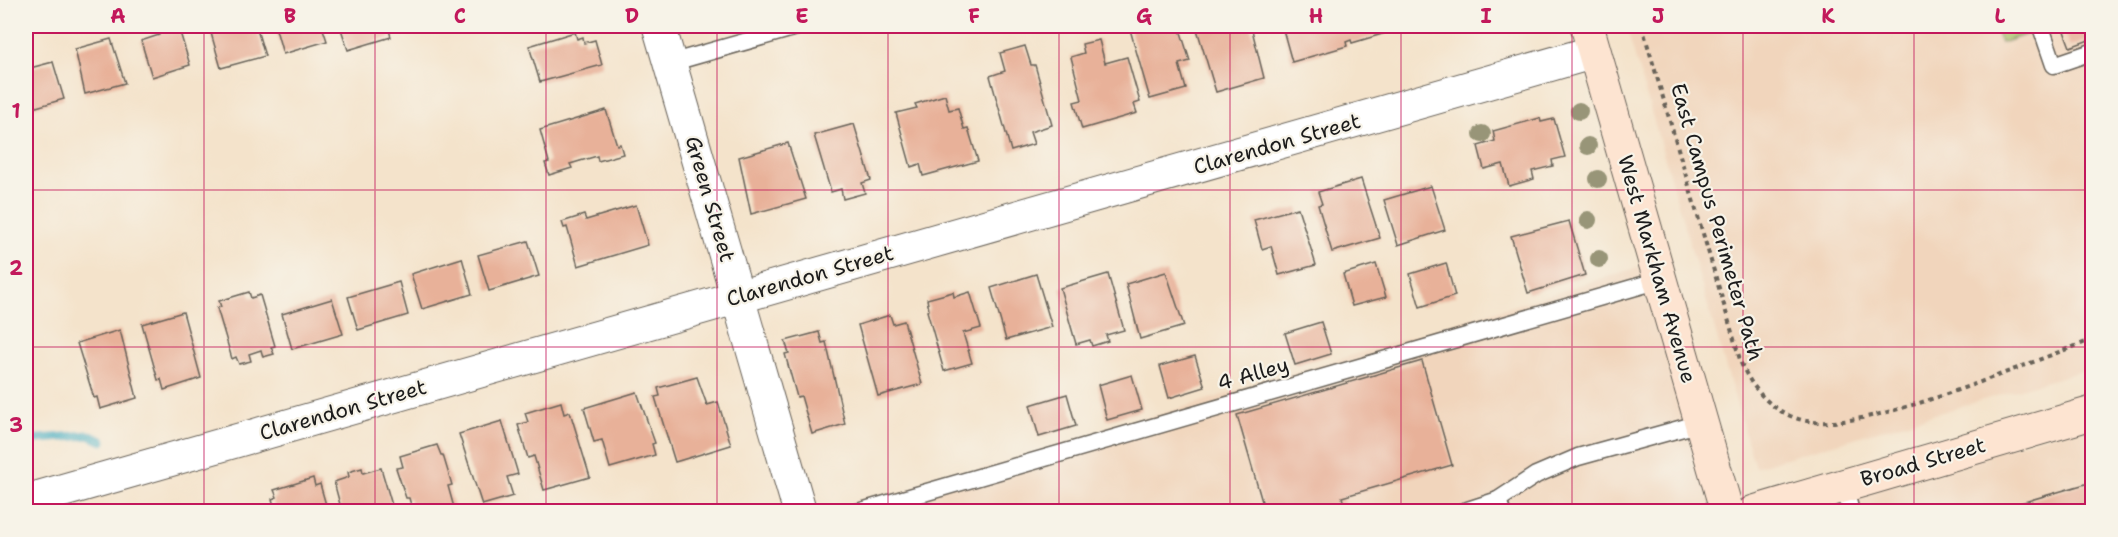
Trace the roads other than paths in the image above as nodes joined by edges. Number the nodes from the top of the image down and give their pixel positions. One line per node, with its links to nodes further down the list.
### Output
1 (659, 26): 6 (street, Green Street)
2 (800, 26): 6 (lane)
3 (2042, 30): 5 (lane)
4 (1591, 39): 7 (street, West Markham Avenue); 8 (street, Clarendon Street)
5 (2092, 52)
6 (670, 63): 8 (street, Green Street)
7 (1660, 280): 10 (street, West Markham Avenue); 15 (lane, 4 Alley)
8 (739, 297): 12 (street, Clarendon Street); 14 (street, Green Street)
9 (2092, 413): 11 (street, Broad Street)
10 (1701, 423): 13 (lane); 17 (street, West Markham Avenue)
11 (1848, 498): 18 (street, Broad Street)
12 (26, 501)
13 (1500, 506): 16 (lane)
14 (800, 512)
15 (858, 512)
16 (1461, 512)
17 (1727, 512)
18 (1754, 512)

